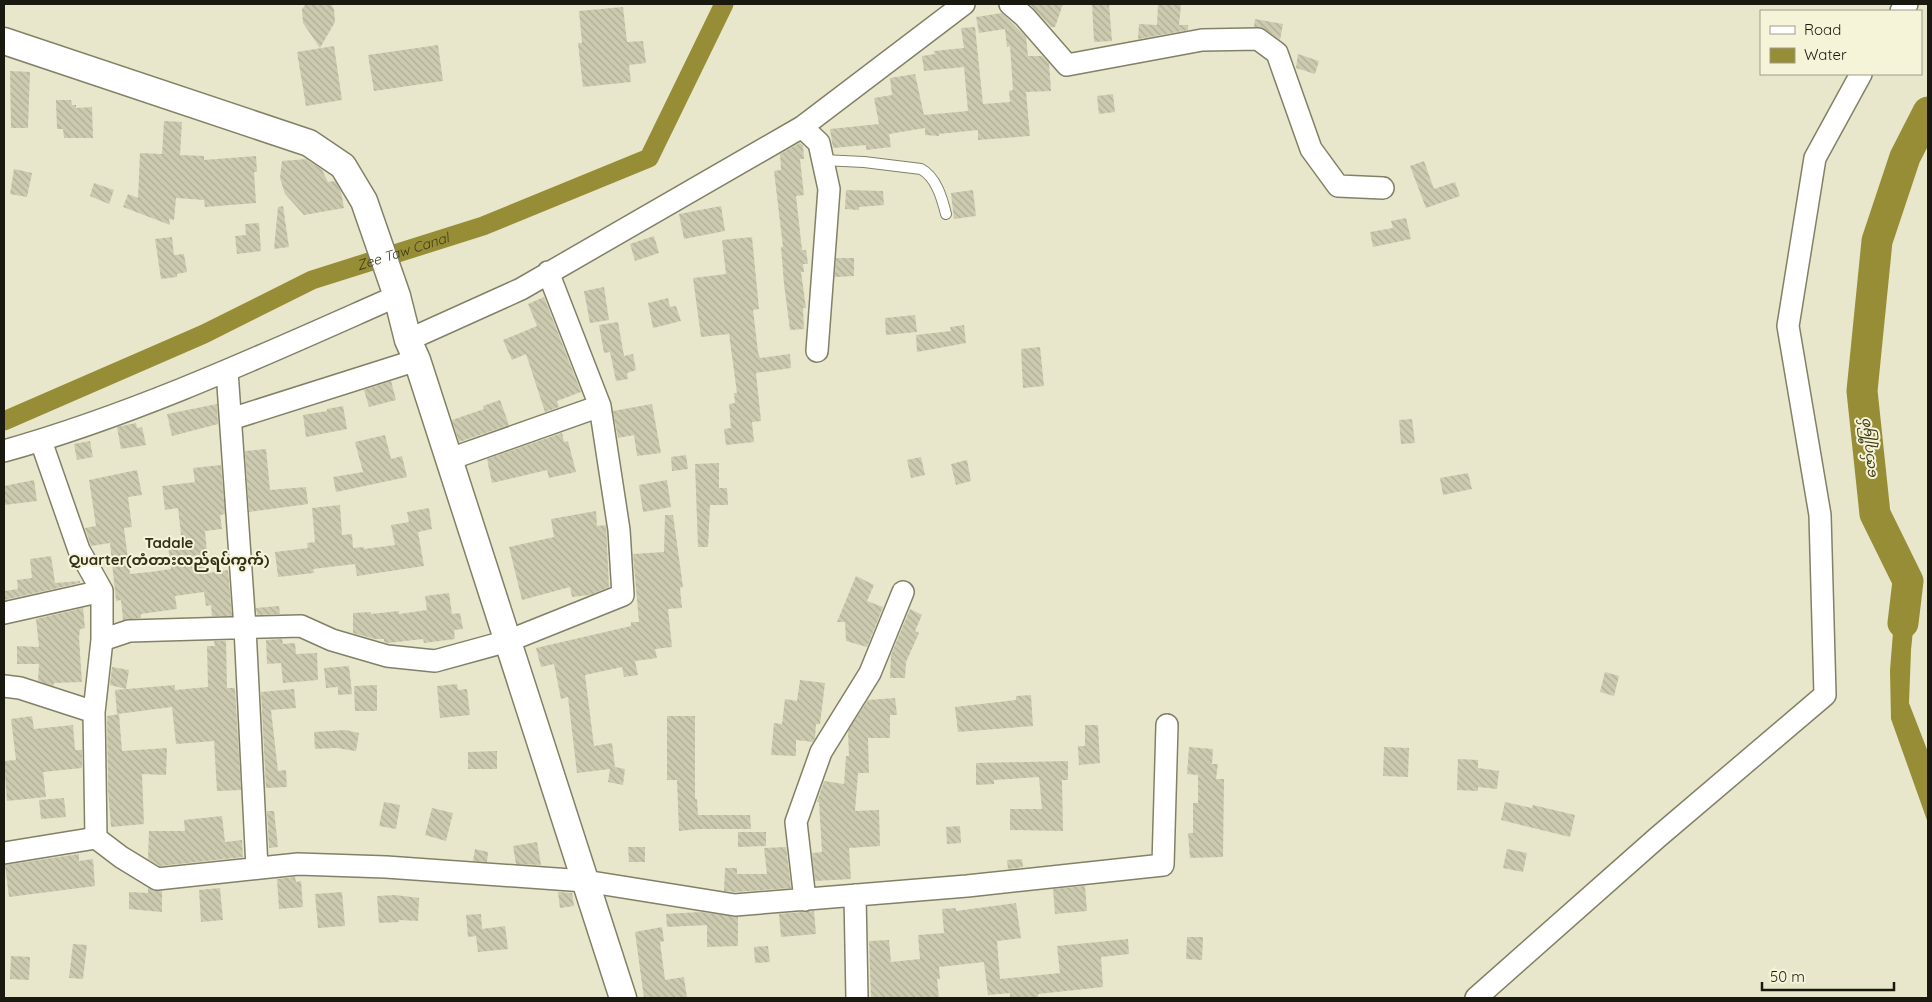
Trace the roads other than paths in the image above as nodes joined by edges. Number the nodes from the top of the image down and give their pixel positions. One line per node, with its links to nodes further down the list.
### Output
1 (964, 4): 5 (street)
2 (1010, 4): 7 (street)
3 (4, 40): 10 (street)
4 (1860, 75): 36 (street)
5 (802, 127): 6 (street); 9 (street)
6 (822, 160): 8 (lane); 12 (street)
7 (1383, 188)
8 (946, 214)
9 (548, 272): 11 (street); 14 (street)
10 (394, 287): 11 (street); 13 (street)
11 (413, 350): 15 (street); 18 (street)
12 (817, 351)
13 (226, 371): 15 (street); 16 (street)
14 (600, 406): 18 (street); 24 (street)
15 (231, 419): 22 (street)
16 (41, 441): 17 (street); 19 (street)
17 (4, 451)
18 (450, 459): 24 (street)
19 (102, 591): 21 (street); 23 (street)
20 (903, 592): 33 (street)
21 (4, 613)
22 (245, 628): 23 (street); 24 (street); 30 (street)
23 (102, 640): 26 (street)
24 (508, 641): 31 (street)
25 (4, 686): 26 (street)
26 (94, 712): 28 (street)
27 (1167, 725): 32 (street)
28 (96, 838): 29 (street); 30 (street)
29 (4, 853)
30 (258, 868): 31 (street)
31 (586, 881): 33 (street); 34 (street)
32 (855, 895): 33 (street); 35 (street)
33 (805, 900)
34 (623, 998)
35 (857, 998)
36 (1476, 998)

